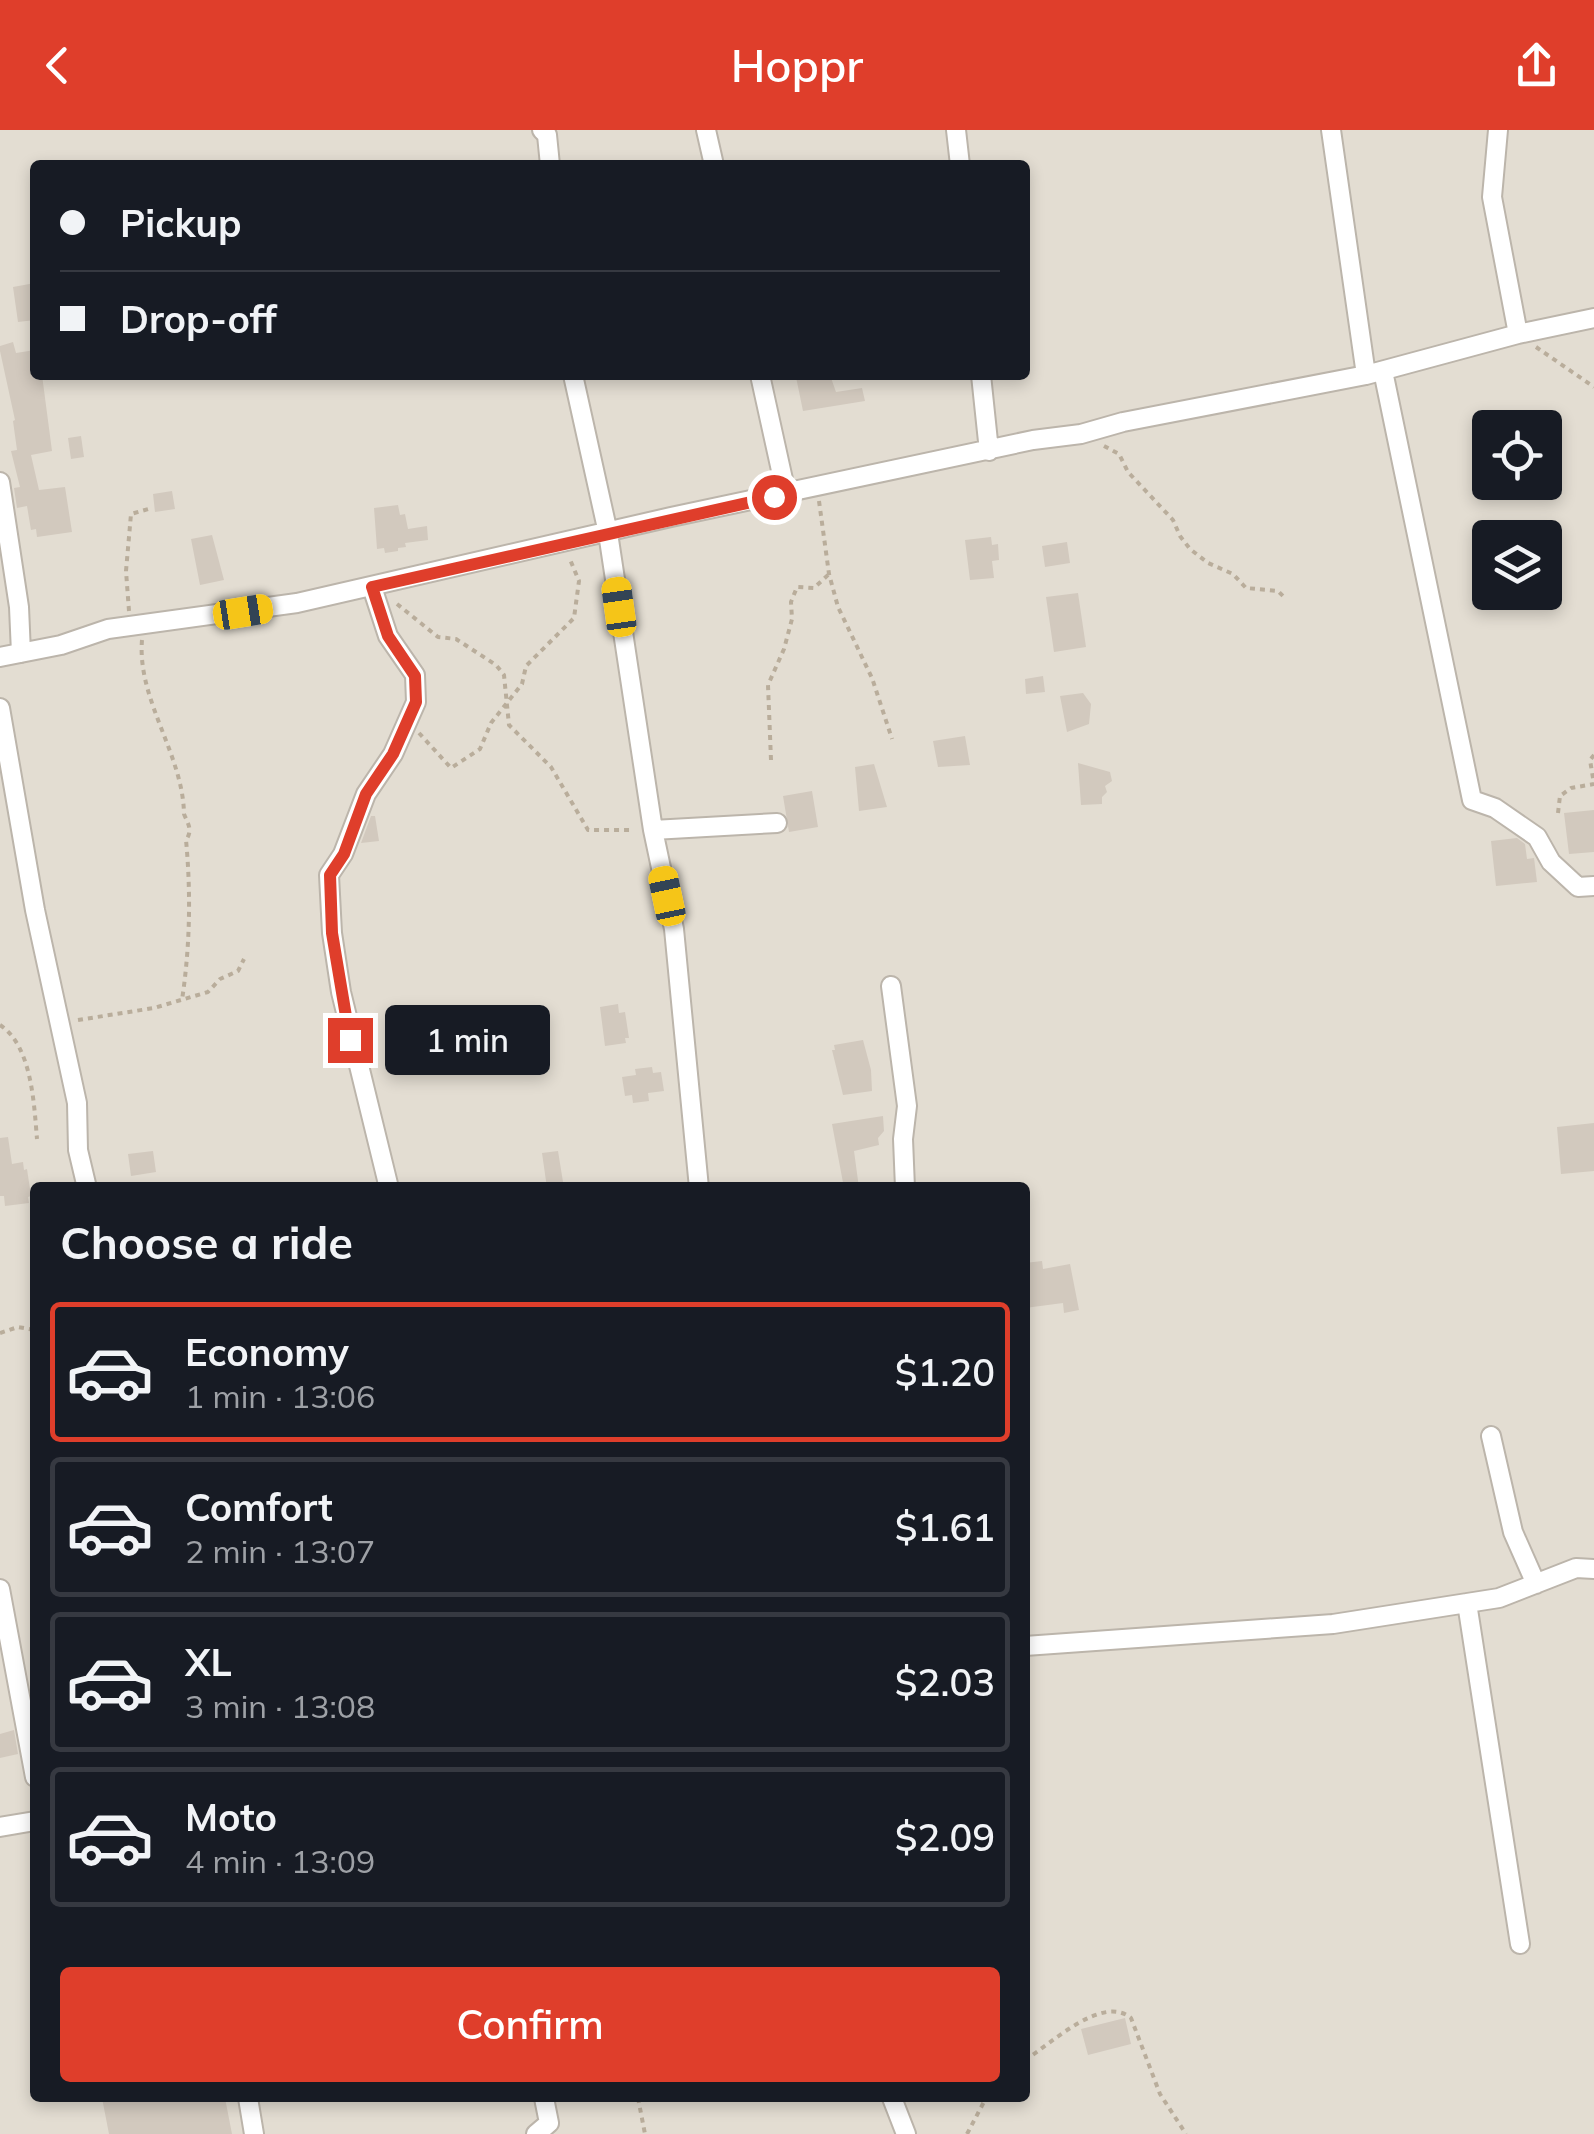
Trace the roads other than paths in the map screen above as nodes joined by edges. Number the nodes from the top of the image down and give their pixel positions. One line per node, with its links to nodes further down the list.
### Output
1 (706, 130): 7 (street)
2 (956, 130): 8 (street)
3 (1331, 130): 11 (street)
4 (1498, 130): 10 (street)
5 (548, 132): 6 (street)
6 (550, 160)
7 (713, 160)
8 (959, 160)
9 (1594, 318): 10 (street)
10 (1518, 334): 11 (street)
11 (1374, 373): 15 (street); 25 (street)
12 (574, 380): 18 (street)
13 (761, 380): 17 (street)
14 (982, 380): 15 (street)
15 (989, 451): 17 (street)
16 (0, 482): 20 (street)
17 (786, 493): 18 (street)
18 (608, 533): 19 (street); 24 (street)
19 (372, 587): 20 (street); 28 (street)
20 (21, 653): 21 (street)
21 (0, 657)
22 (0, 708): 27 (street)
23 (777, 823): 24 (street)
24 (653, 830): 29 (street)
25 (1594, 886)
26 (891, 986): 30 (street)
27 (86, 1182)
28 (387, 1182)
29 (699, 1182)
30 (905, 1182)
31 (1491, 1436): 33 (street)
32 (1594, 1570): 33 (street)
33 (1536, 1584): 35 (street)
34 (0, 1589): 37 (street)
35 (1467, 1603): 36 (street); 40 (street)
36 (1030, 1646)
37 (30, 1750)
38 (30, 1821): 39 (street)
39 (0, 1827)
40 (1520, 1944)
41 (249, 2102): 44 (street)
42 (545, 2102): 45 (street)
43 (894, 2102): 46 (street)
44 (254, 2134)
45 (536, 2134)
46 (906, 2134)

